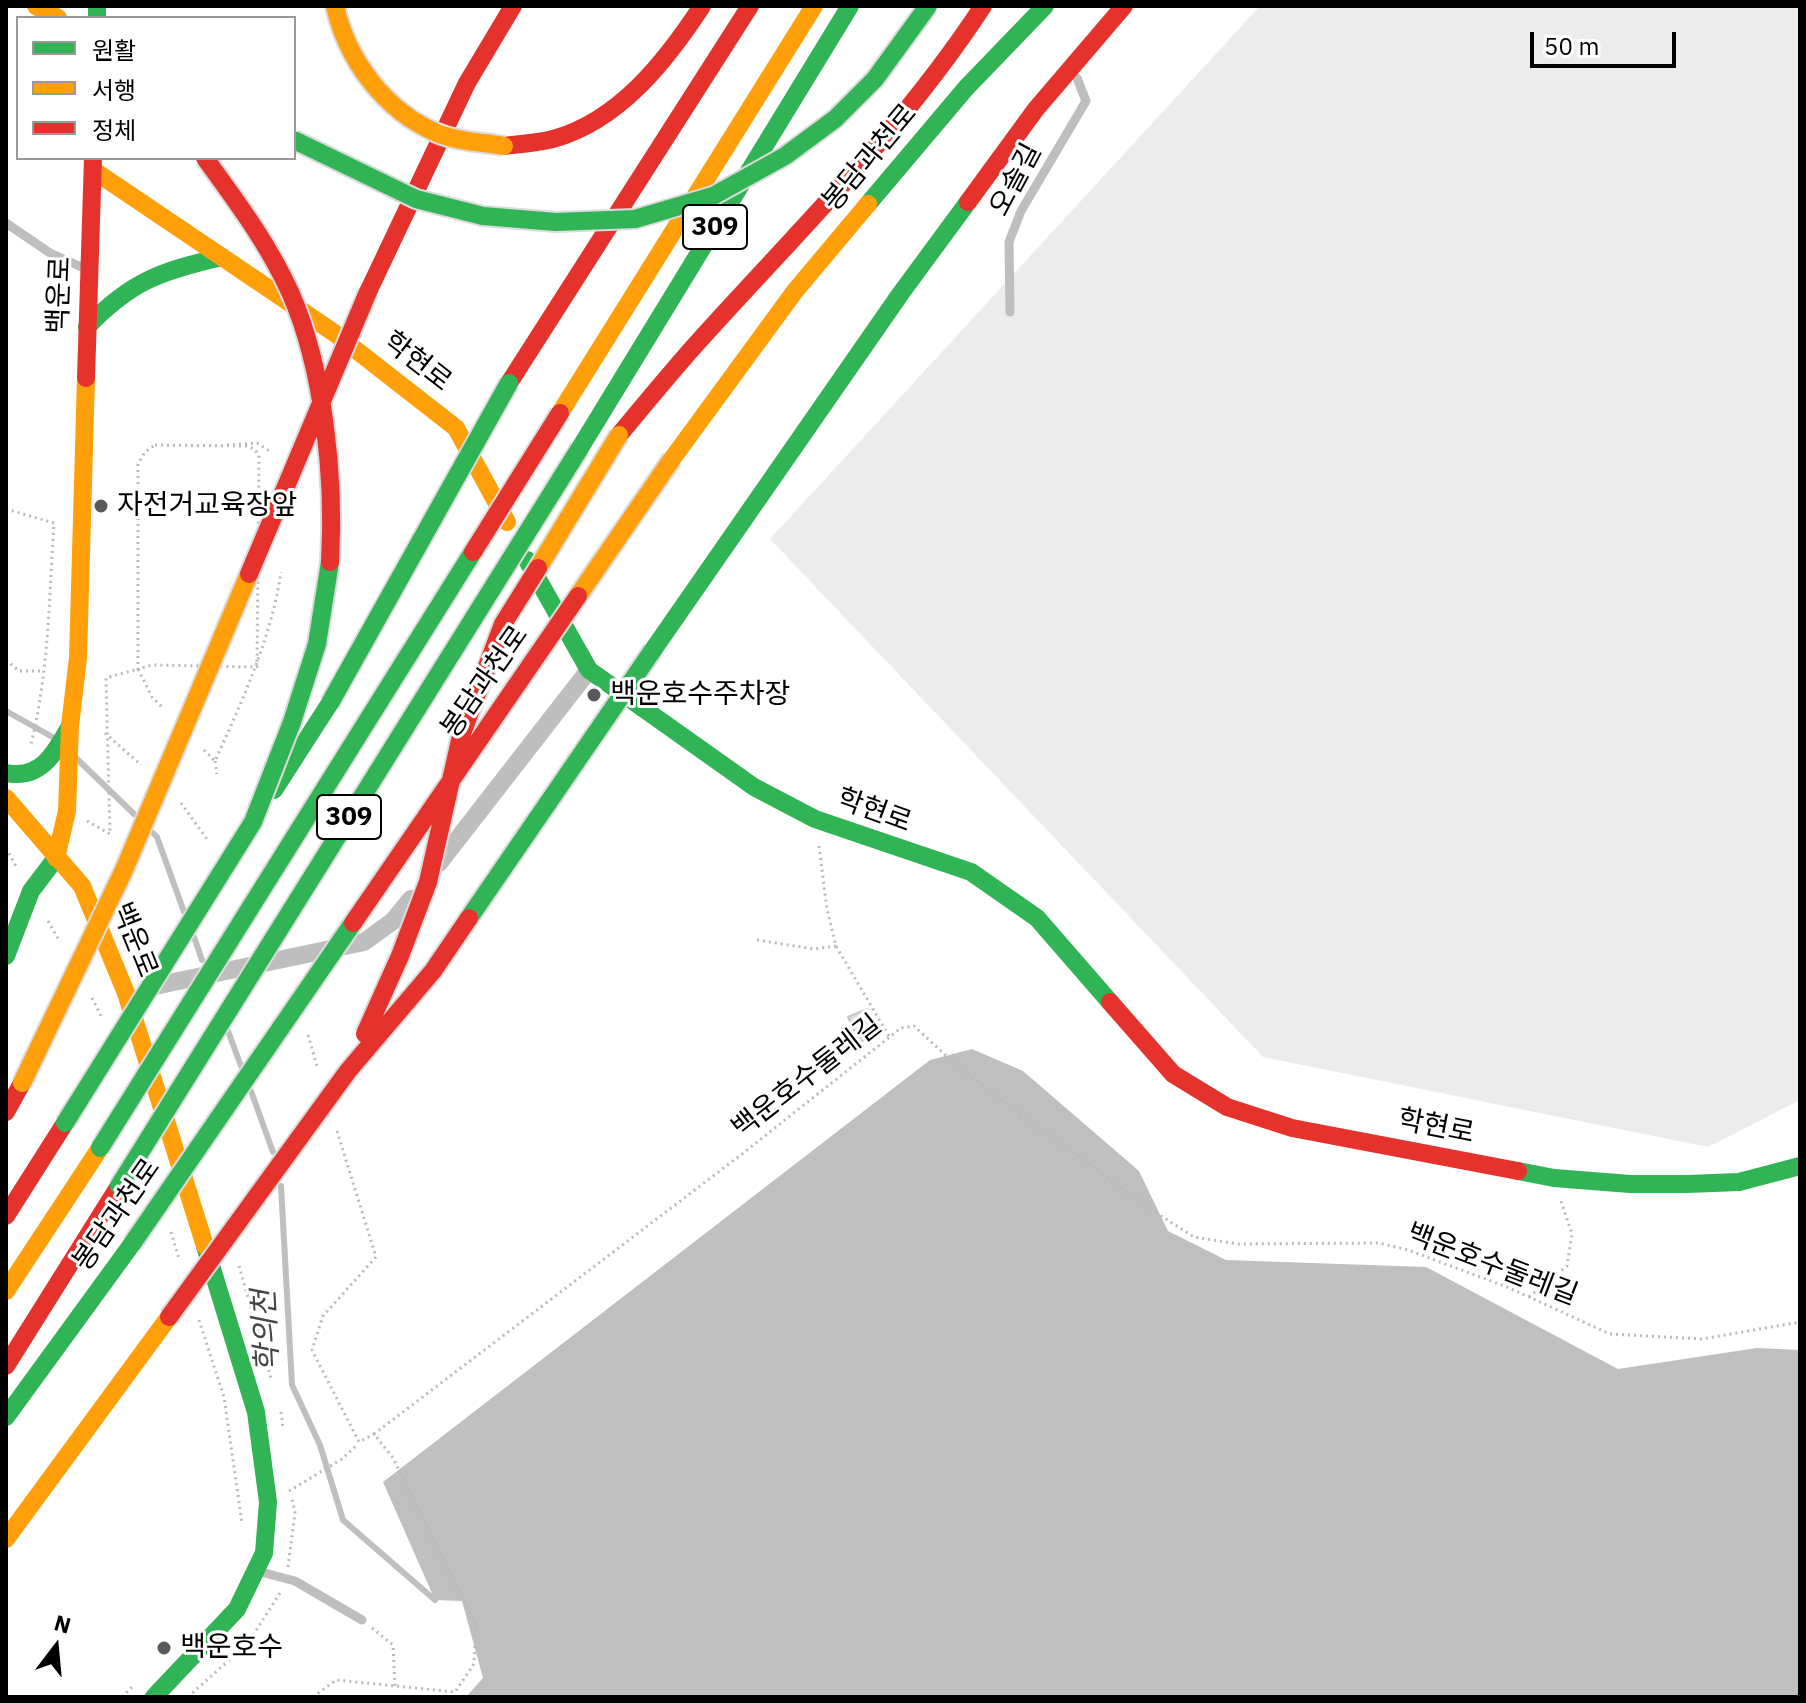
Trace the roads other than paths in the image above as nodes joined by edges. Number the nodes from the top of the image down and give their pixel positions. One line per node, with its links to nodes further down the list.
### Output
1 (36, 6): 12 (main road)
2 (335, 6): 4 (main road, bridge)
3 (513, 6): 31 (main road, bridge)
4 (702, 6)
5 (750, 6): 26 (main road, bridge)
6 (814, 6): 34 (main road, 봉담과천로 / 309, bridge)
7 (850, 6): 35 (main road, 봉담과천로 / 309, bridge)
8 (928, 6): 14 (main road, bridge)
9 (983, 6): 30 (main road, bridge)
10 (1045, 6): 36 (main road, 봉담과천로, bridge)
11 (1124, 6): 30 (main road, bridge)
12 (54, 16)
13 (1077, 78): 20 (lane, 오솔길)
14 (296, 141)
15 (206, 160): 26 (main road, bridge)
16 (93, 164): 18 (main road, 학현로); 19 (main road, 백운로)
17 (6, 223): 19 (lane)
18 (222, 257): 21 (main road); 22 (main road, 학현로)
19 (89, 270): 21 (main road, 백운로)
20 (1010, 312)
21 (87, 327): 23 (main road, 백운로)
22 (589, 670): 29 (street); 32 (main road, 학현로)
23 (70, 726): 24 (main road); 27 (main road, 백운로)
24 (6, 773)
25 (6, 798): 27 (main road)
26 (253, 822): 33 (main road, bridge)
27 (56, 858): 28 (main road); 29 (main road, 백운로)
28 (6, 956)
29 (126, 993): 38 (main road, 백운로)
30 (348, 1071): 37 (main road, bridge)
31 (6, 1112)
32 (1800, 1166)
33 (6, 1216)
34 (6, 1291)
35 (6, 1366)
36 (6, 1417)
37 (6, 1539)
38 (257, 1571): 39 (lane); 40 (main road, 백운로)
39 (362, 1620)
40 (154, 1697)

